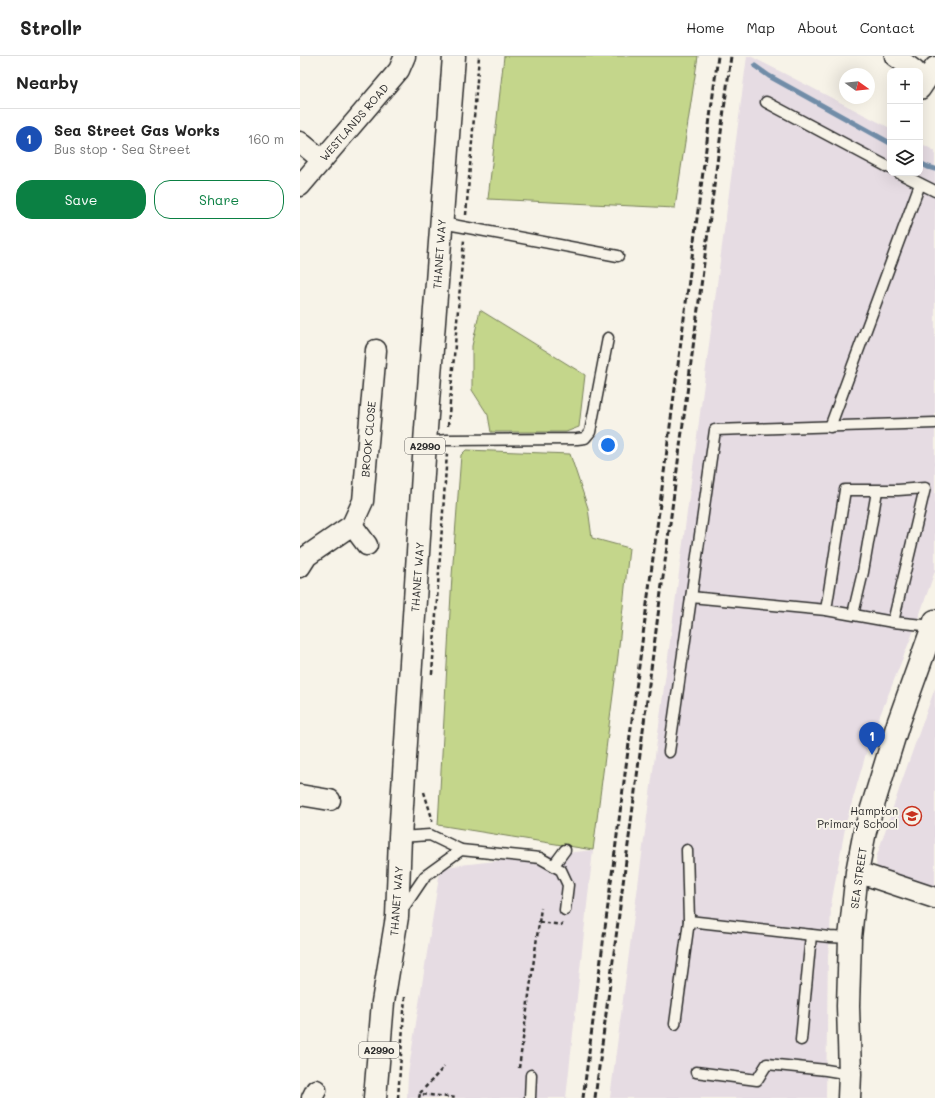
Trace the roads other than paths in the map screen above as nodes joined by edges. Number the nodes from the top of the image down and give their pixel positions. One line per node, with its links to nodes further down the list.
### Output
1 (405, 56): 7 (street, WESTLANDS ROAD)
2 (454, 56): 13 (main road, THANET WAY / A2990)
3 (895, 56): 4 (street)
4 (912, 68)
5 (766, 102): 8 (lane)
6 (300, 142): 7 (street)
7 (322, 160): 11 (street, WESTLANDS ROAD)
8 (887, 166)
9 (905, 176): 10 (lane)
10 (920, 184): 12 (lane); 18 (lane)
11 (300, 186)
12 (935, 191)
13 (442, 223): 14 (lane); 19 (main road, THANET WAY / A2990)
14 (618, 256)
15 (608, 338): 19 (lane)
16 (379, 350): 21 (street, BROOK CLOSE)
17 (935, 423): 18 (lane)
18 (830, 426): 24 (lane)
19 (425, 442): 32 (main road, THANET WAY / A2990)
20 (877, 491): 25 (lane); 26 (lane); 27 (lane)
21 (352, 525): 22 (street); 23 (street)
22 (367, 545)
23 (300, 567)
24 (691, 596): 25 (lane); 29 (lane)
25 (826, 610): 26 (lane)
26 (853, 614): 27 (lane)
27 (893, 622): 28 (lane)
28 (934, 624): 37 (main road, SEA STREET)
29 (669, 752)
30 (300, 795): 31 (street)
31 (330, 800)
32 (400, 837): 33 (lane); 40 (main road, THANET WAY / A2990)
33 (461, 850): 36 (lane); 40 (lane)
34 (565, 850): 36 (lane)
35 (687, 850): 41 (lane)
36 (554, 865): 39 (lane)
37 (857, 872): 38 (street); 43 (main road, SEA STREET)
38 (935, 898)
39 (565, 910)
40 (397, 917): 49 (main road, THANET WAY / A2990)
41 (689, 921): 42 (lane); 44 (lane)
42 (811, 935): 43 (lane); 45 (lane)
43 (850, 938): 47 (main road, SEA STREET)
44 (675, 1024)
45 (801, 1040)
46 (696, 1072): 47 (lane)
47 (850, 1074): 51 (main road, SEA STREET)
48 (532, 1075): 50 (lane)
49 (375, 1098)
50 (530, 1098)
51 (850, 1098)

